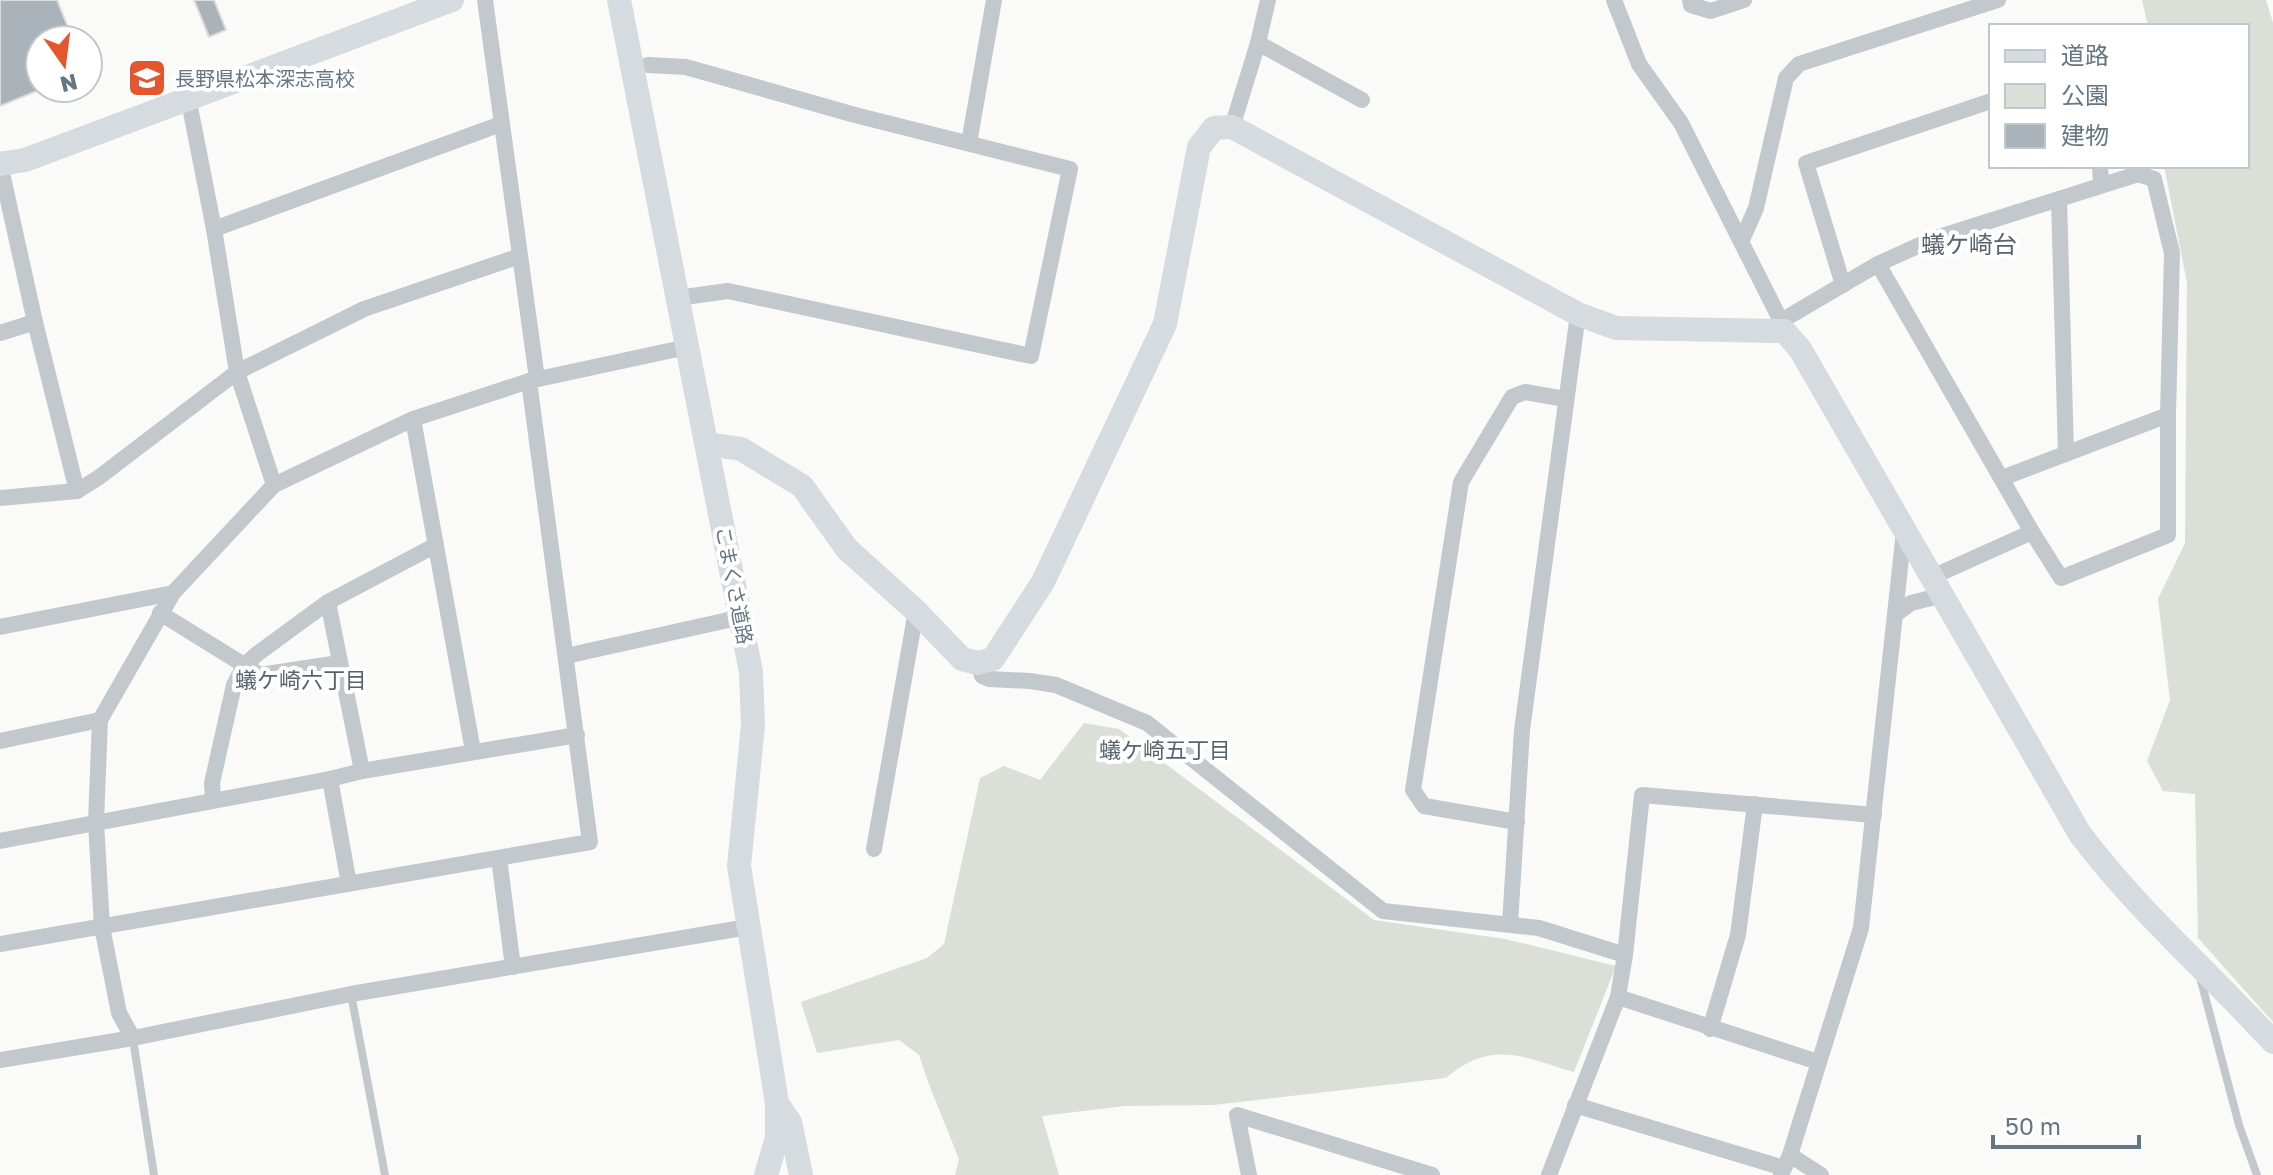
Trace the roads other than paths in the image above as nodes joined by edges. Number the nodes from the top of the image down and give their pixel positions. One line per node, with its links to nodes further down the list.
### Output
1 (452, 0): 12 (street)
2 (485, 0): 15 (street)
3 (619, 0): 27 (street, こまくさ道路)
4 (994, 0): 17 (street)
5 (1268, 0): 10 (street)
6 (1614, 0): 23 (street)
7 (1690, 0): 8 (street)
8 (1744, 0)
9 (1998, 0): 23 (street)
10 (1258, 43): 13 (street); 16 (street)
11 (648, 65): 17 (street)
12 (188, 97): 18 (street); 22 (street)
13 (1362, 100)
14 (1989, 102): 26 (street)
15 (501, 124): 22 (street); 24 (street)
16 (1232, 127): 28 (street); 57 (street)
17 (969, 143): 27 (street)
18 (0, 164): 29 (street)
19 (2100, 168): 20 (street)
20 (2101, 185): 21 (street); 36 (street)
21 (2059, 199): 25 (street); 39 (street)
22 (214, 229): 33 (street)
23 (1742, 240): 30 (street)
24 (520, 256): 33 (street); 34 (street)
25 (1878, 264): 26 (street); 40 (street)
26 (1843, 285): 30 (street)
27 (677, 298): 32 (street, こまくさ道路)
28 (1578, 314): 30 (street); 35 (street)
29 (35, 322): 31 (street); 42 (street)
30 (1780, 326): 44 (street)
31 (0, 333)
32 (687, 347): 34 (street); 38 (street, こまくさ道路)
33 (237, 372): 41 (street); 42 (street)
34 (533, 380): 37 (street); 55 (street)
35 (1565, 399): 69 (street); 69 (street)
36 (2168, 415): 39 (street); 45 (street)
37 (413, 419): 41 (street); 46 (street)
38 (708, 444): 50 (street); 53 (street, こまくさ道路)
39 (2066, 454): 40 (street)
40 (2002, 478): 45 (street)
41 (274, 485): 48 (street)
42 (77, 491): 43 (street)
43 (0, 498)
44 (1904, 529): 47 (street); 52 (street)
45 (2032, 532): 47 (street)
46 (436, 545): 49 (street); 62 (street)
47 (1937, 586): 52 (street); 79 (street)
48 (173, 593): 51 (street); 54 (street)
49 (328, 602): 56 (street); 58 (street)
50 (916, 611): 57 (street); 71 (street)
51 (160, 613): 58 (street); 59 (street)
52 (1896, 614): 67 (street)
53 (742, 617): 55 (street); 76 (street, こまくさ道路)
54 (1, 623)
55 (566, 656): 60 (street)
56 (339, 663): 58 (street); 63 (street)
57 (978, 663): 74 (street)
58 (244, 666): 65 (street)
59 (100, 720): 61 (street); 68 (street)
60 (577, 735): 62 (street); 72 (street)
61 (0, 741)
62 (473, 751): 63 (street)
63 (362, 771): 64 (street)
64 (330, 779): 65 (street); 73 (street)
65 (213, 799): 68 (street)
66 (1755, 804): 67 (street); 78 (street); 83 (street)
67 (1874, 815): 87 (street)
68 (96, 822): 70 (street); 75 (street)
69 (1517, 822): 74 (street)
70 (0, 841)
71 (874, 849)
72 (499, 858): 73 (street); 80 (street)
73 (349, 884): 75 (street)
74 (1510, 924): 78 (street)
75 (102, 927): 77 (street); 84 (street)
76 (748, 927): 80 (street); 88 (street, こまくさ道路)
77 (0, 944)
78 (1625, 955): 82 (street)
79 (2195, 961): 85 (street); 99 (lane)
80 (513, 967): 81 (street)
81 (351, 994): 84 (street); 92 (lane)
82 (1618, 997): 83 (street); 89 (street)
83 (1710, 1029): 87 (street)
84 (133, 1038): 86 (street); 91 (lane)
85 (2273, 1042)
86 (0, 1060)
87 (1818, 1062): 90 (street)
88 (777, 1103): 93 (street, こまくさ道路); 94 (street)
89 (1575, 1105): 90 (street); 97 (street)
90 (1785, 1166): 98 (street)
91 (154, 1175)
92 (385, 1175)
93 (766, 1175)
94 (801, 1175)
95 (1249, 1175): 96 (street)
96 (1432, 1175)
97 (1549, 1175)
98 (1821, 1175)
99 (2257, 1175)

